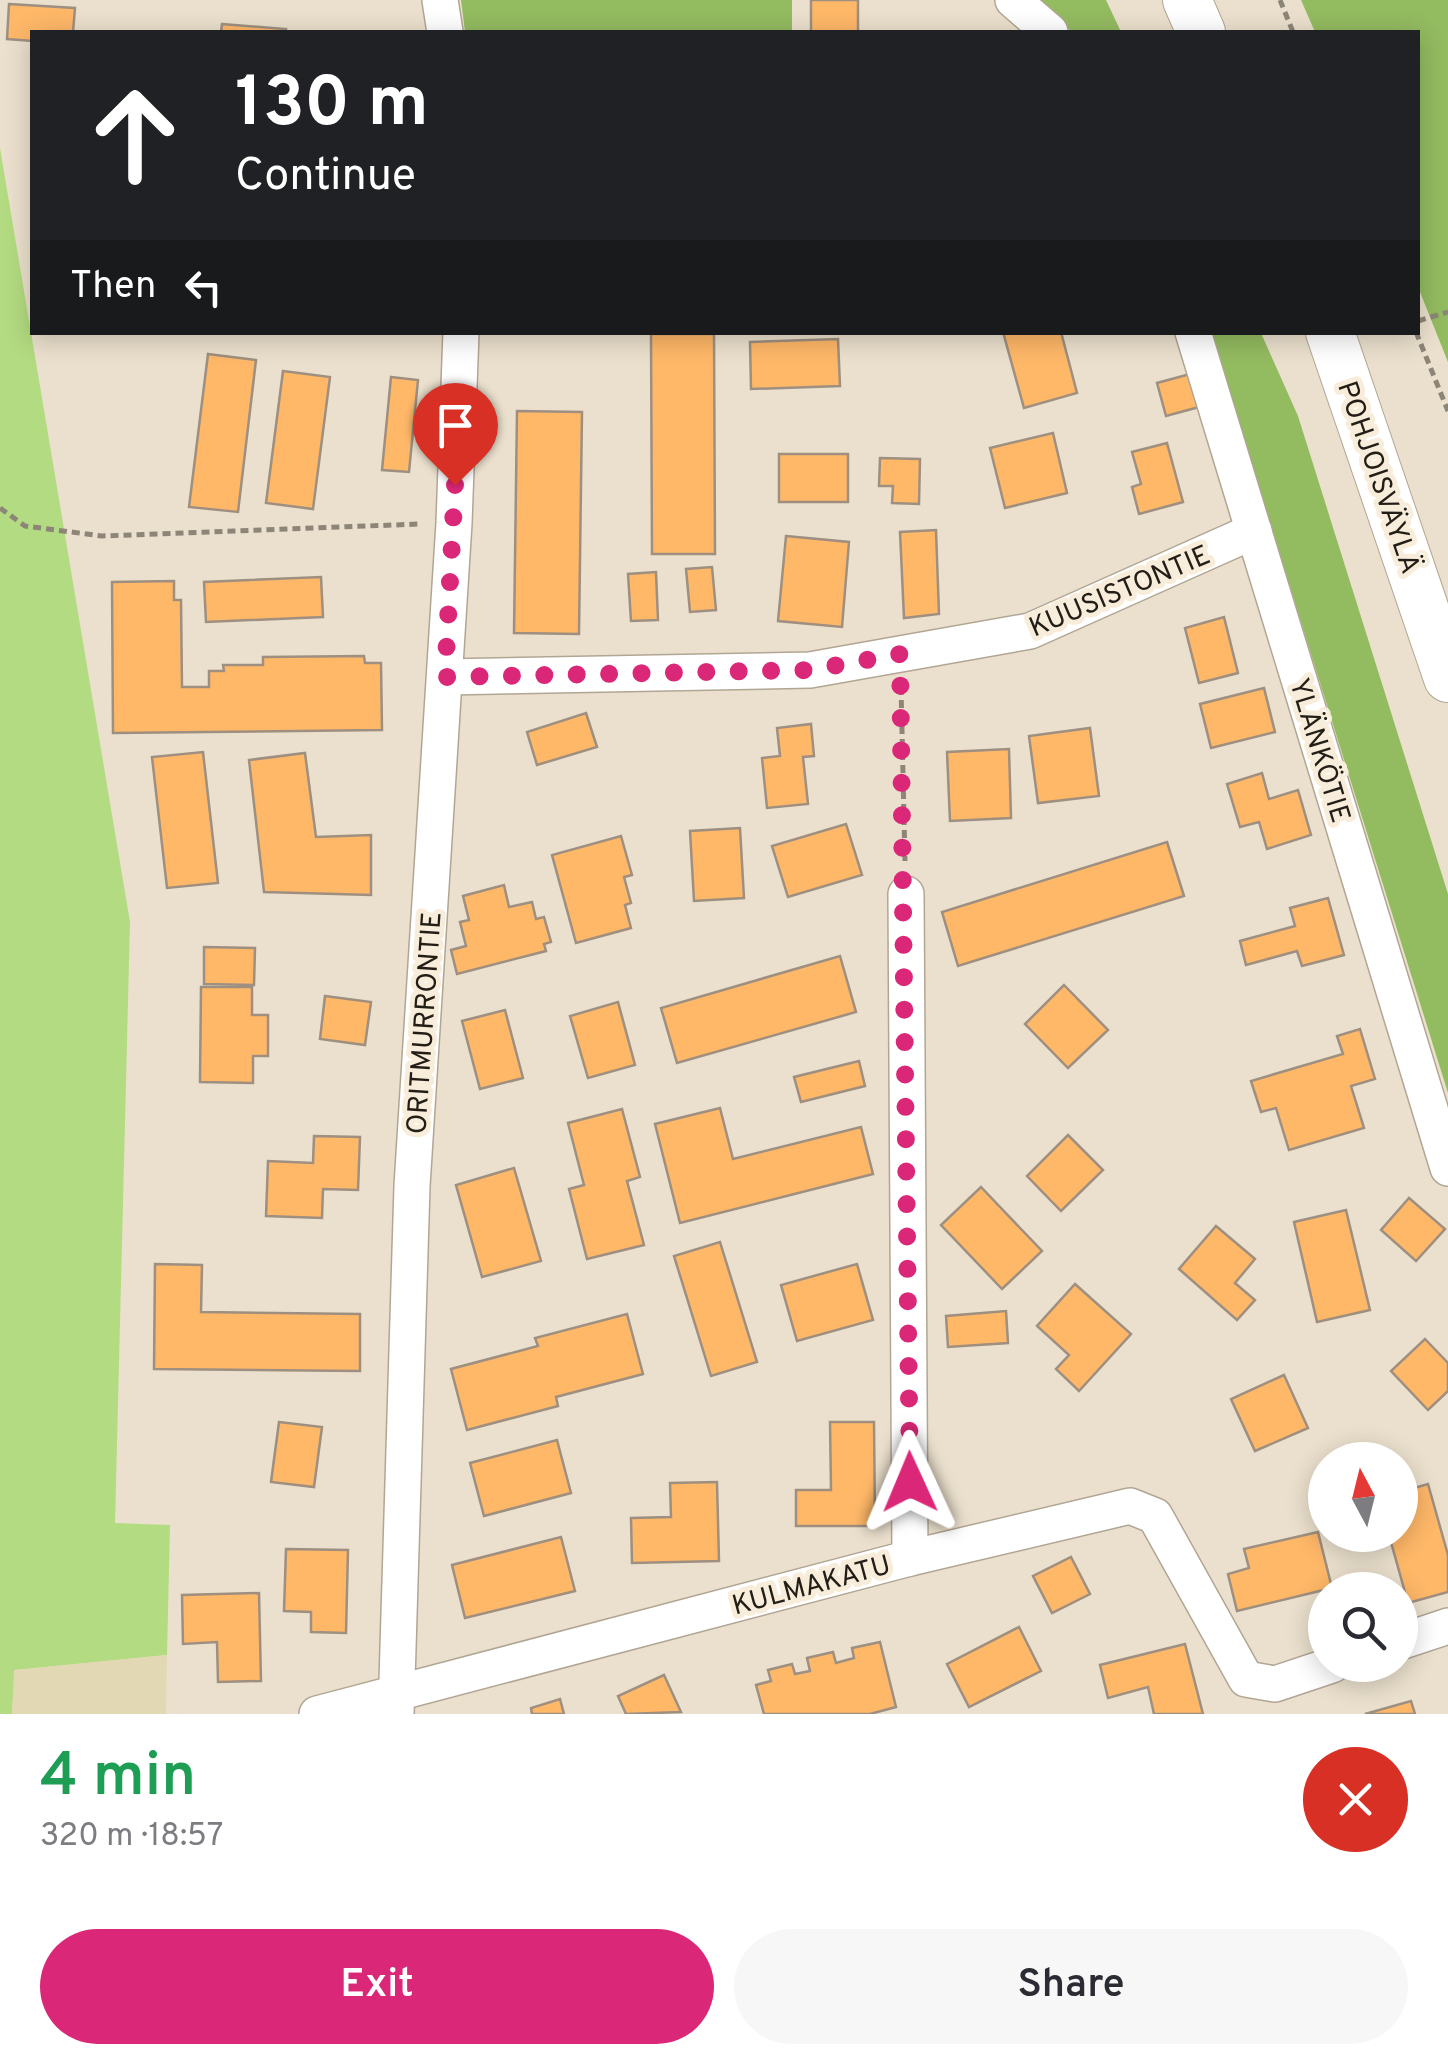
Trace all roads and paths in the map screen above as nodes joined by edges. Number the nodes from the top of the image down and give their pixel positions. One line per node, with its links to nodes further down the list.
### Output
1 (440, 0): 5 (street)
2 (1013, 0): 6 (street)
3 (1186, 0): 7 (main road)
4 (1280, 0): 8 (path)
5 (444, 30)
6 (1048, 30)
7 (1200, 30)
8 (1293, 30)
9 (1448, 312): 10 (path)
10 (1420, 320)
11 (461, 335): 17 (street, ORITMURRONTIE)
12 (1194, 335): 18 (street, YLÄNKÖTIE)
13 (1331, 335): 21 (main road, POHJOISVÄYLÄ)
14 (1417, 335): 15 (path)
15 (1448, 411)
16 (0, 508): 17 (path)
17 (454, 523): 20 (street, ORITMURRONTIE)
18 (1254, 531): 19 (street, KUUSISTONTIE); 23 (street, YLÄNKÖTIE)
19 (900, 654): 20 (street, KUUSISTONTIE); 22 (path)
20 (445, 677): 28 (street, ORITMURRONTIE)
21 (1448, 678)
22 (906, 894): 24 (street)
23 (1448, 1168)
24 (910, 1558): 27 (street, KULMAKATU); 28 (street, KULMAKATU)
25 (1448, 1626): 26 (street)
26 (1418, 1636)
27 (1308, 1673)
28 (396, 1704): 29 (street, KULMAKATU)
29 (317, 1714)

